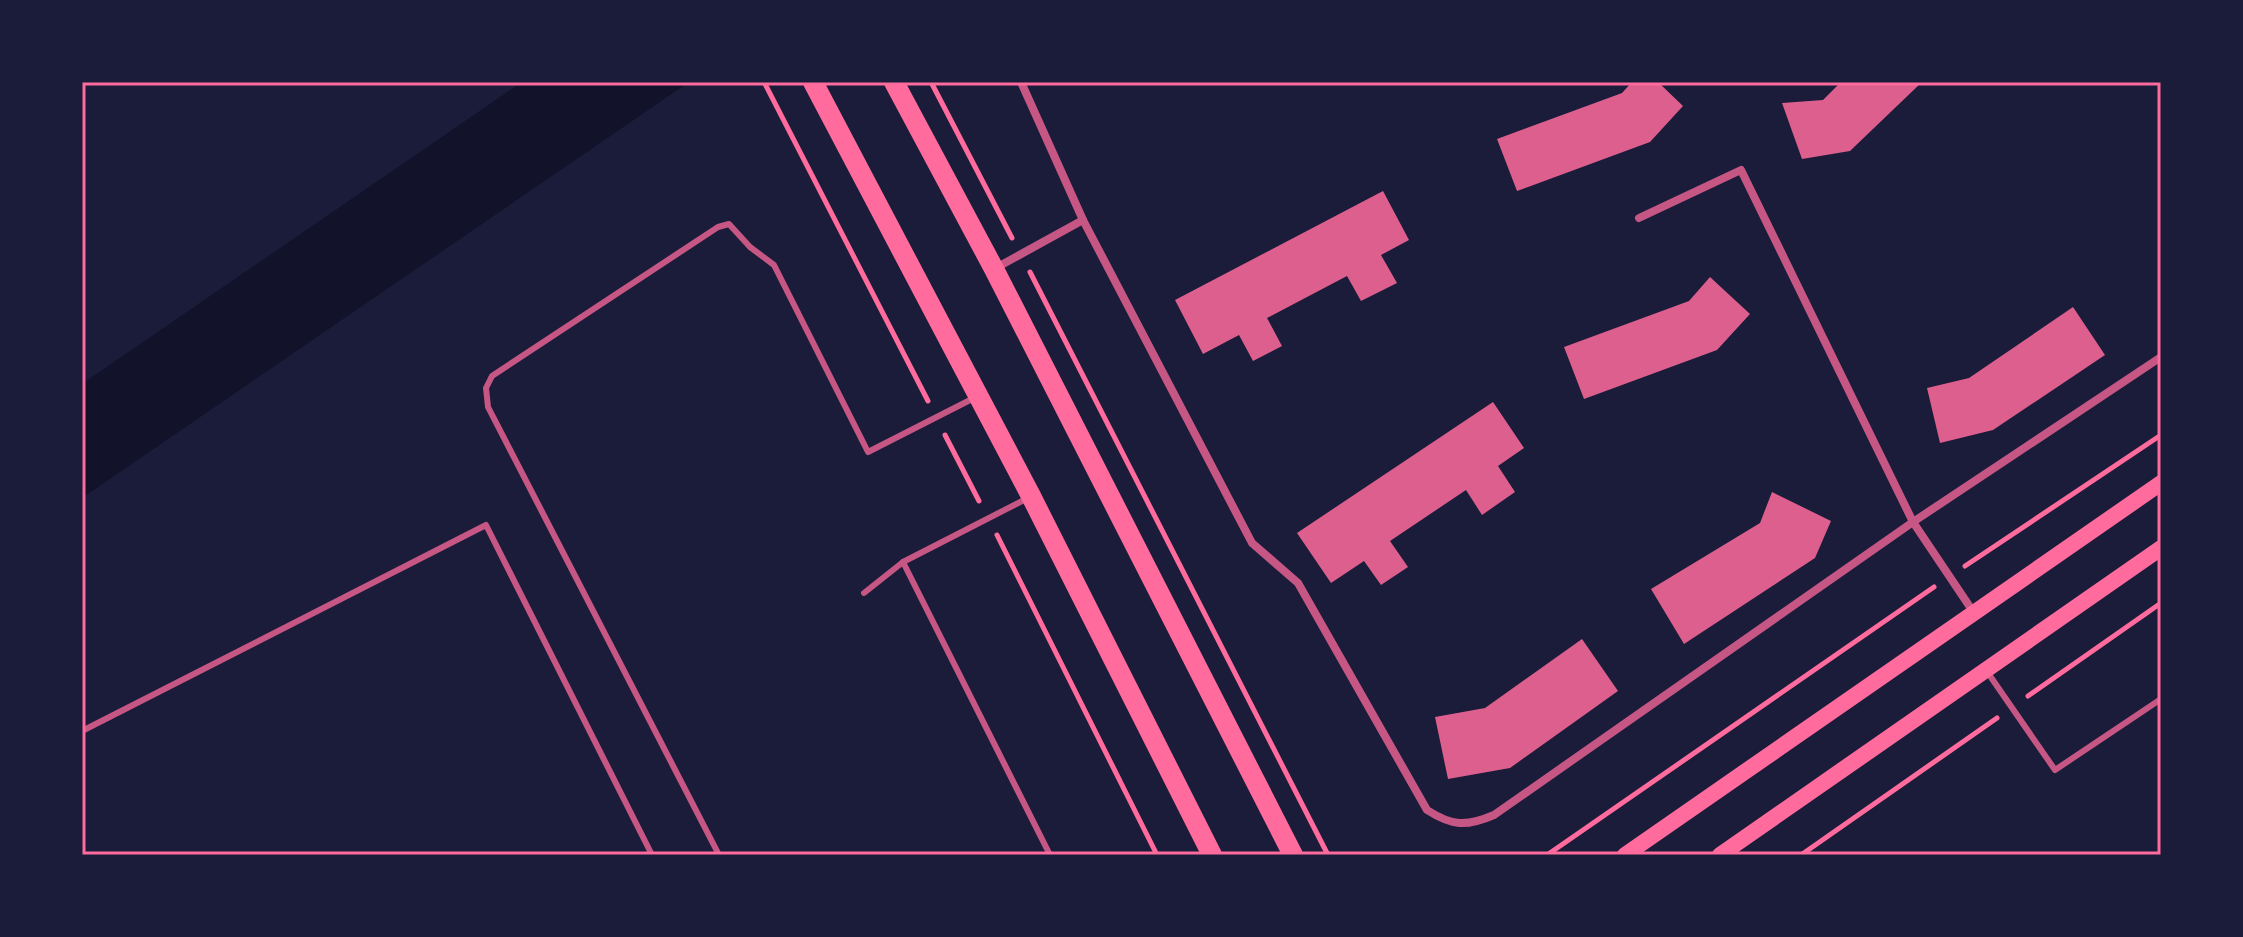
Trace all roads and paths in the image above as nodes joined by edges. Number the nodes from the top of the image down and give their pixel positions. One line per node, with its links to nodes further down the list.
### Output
1 (764, 82): 12 (path)
2 (813, 82): 11 (main road)
3 (894, 82): 9 (main road)
4 (931, 82): 8 (path)
5 (1021, 82): 7 (street)
6 (1639, 218): 17 (street)
7 (1083, 220): 8 (street); 17 (street)
8 (1020, 254): 9 (street); 34 (path)
9 (994, 269): 33 (main road)
10 (2161, 357): 17 (street)
11 (979, 396): 12 (lane); 15 (main road)
12 (936, 417): 16 (path); 29 (lane)
13 (2161, 435): 20 (path)
14 (2161, 483): 23 (main road)
15 (1031, 496): 16 (lane); 32 (main road)
16 (988, 518): 19 (lane); 31 (path)
17 (1913, 522): 20 (street)
18 (2161, 548): 24 (main road)
19 (903, 562): 21 (lane); 30 (lane)
20 (1949, 576): 23 (street); 35 (path)
21 (864, 593)
22 (2161, 603): 26 (path)
23 (1974, 613): 36 (main road)
24 (1986, 670): 26 (lane); 37 (main road)
25 (2161, 699): 26 (lane)
26 (2012, 708): 38 (path)
27 (82, 731): 28 (lane)
28 (652, 855)
29 (719, 855)
30 (1050, 855)
31 (1157, 855)
32 (1212, 855)
33 (1293, 855)
34 (1328, 855)
35 (1547, 855)
36 (1625, 855)
37 (1720, 855)
38 (1801, 855)

